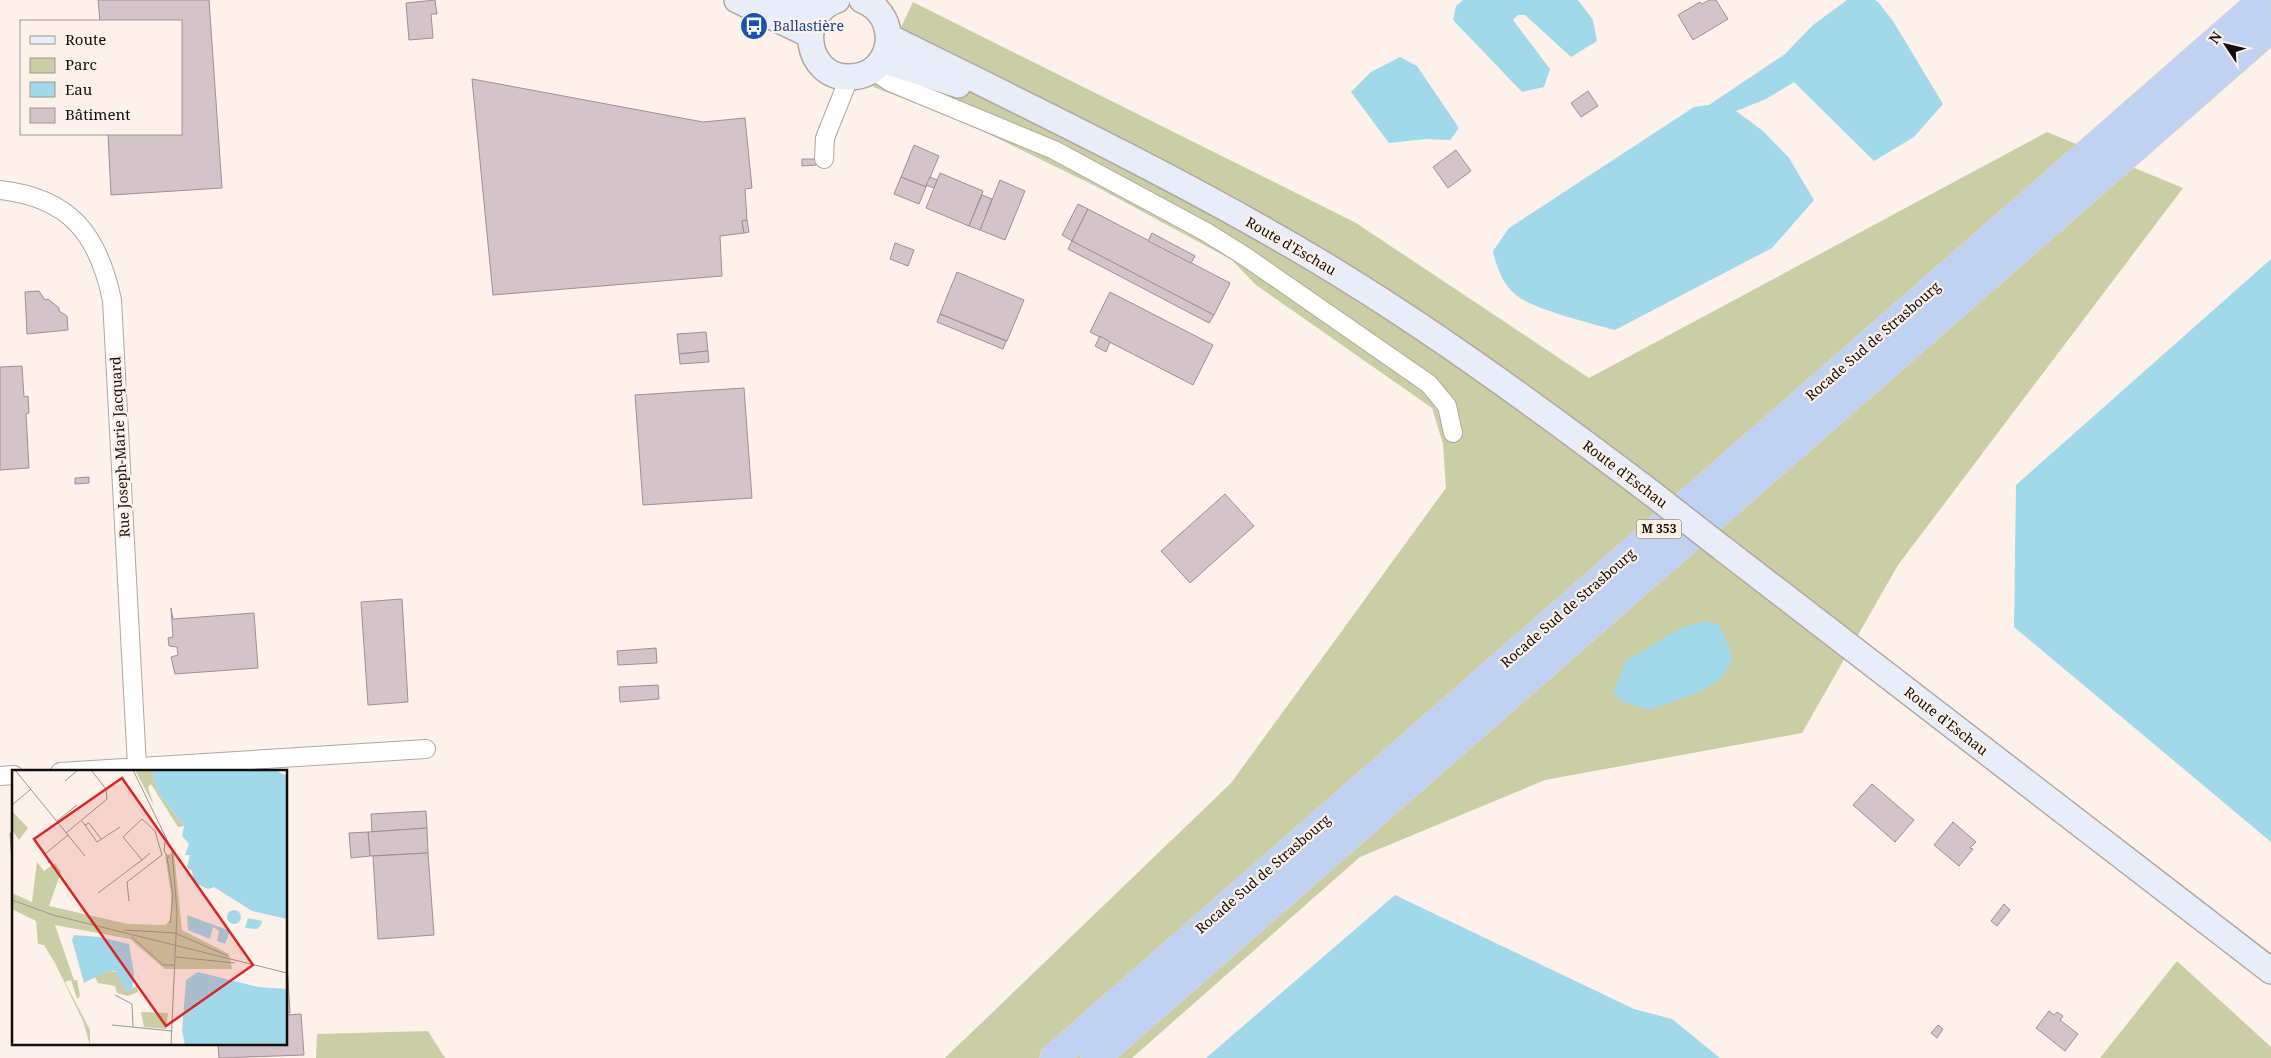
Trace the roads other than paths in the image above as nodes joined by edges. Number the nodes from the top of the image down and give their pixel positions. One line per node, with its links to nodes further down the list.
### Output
1 (737, 0): 7 (main road)
2 (760, 0): 5 (main road)
3 (862, 0): 8 (main road)
4 (2263, 0): 19 (highway, Rocade Sud de Strasbourg / M 353)
5 (829, 5): 7 (main road)
6 (2271, 28): 20 (highway, Rocade Sud de Strasbourg / M 353)
7 (810, 35): 10 (main road)
8 (889, 37): 9 (main road); 11 (main road, Route d'Eschau)
9 (877, 65): 10 (main road); 11 (main road, Route d'Eschau); 14 (street)
10 (849, 78): 12 (street)
11 (1034, 110): 18 (main road, Route d'Eschau, bridge)
12 (824, 159)
13 (0, 190): 16 (street, Rue Joseph-Marie Jacquard)
14 (1453, 433)
15 (426, 749): 16 (street)
16 (137, 766): 17 (street)
17 (86, 770)
18 (2271, 971)
19 (1054, 1058)
20 (1095, 1058)

